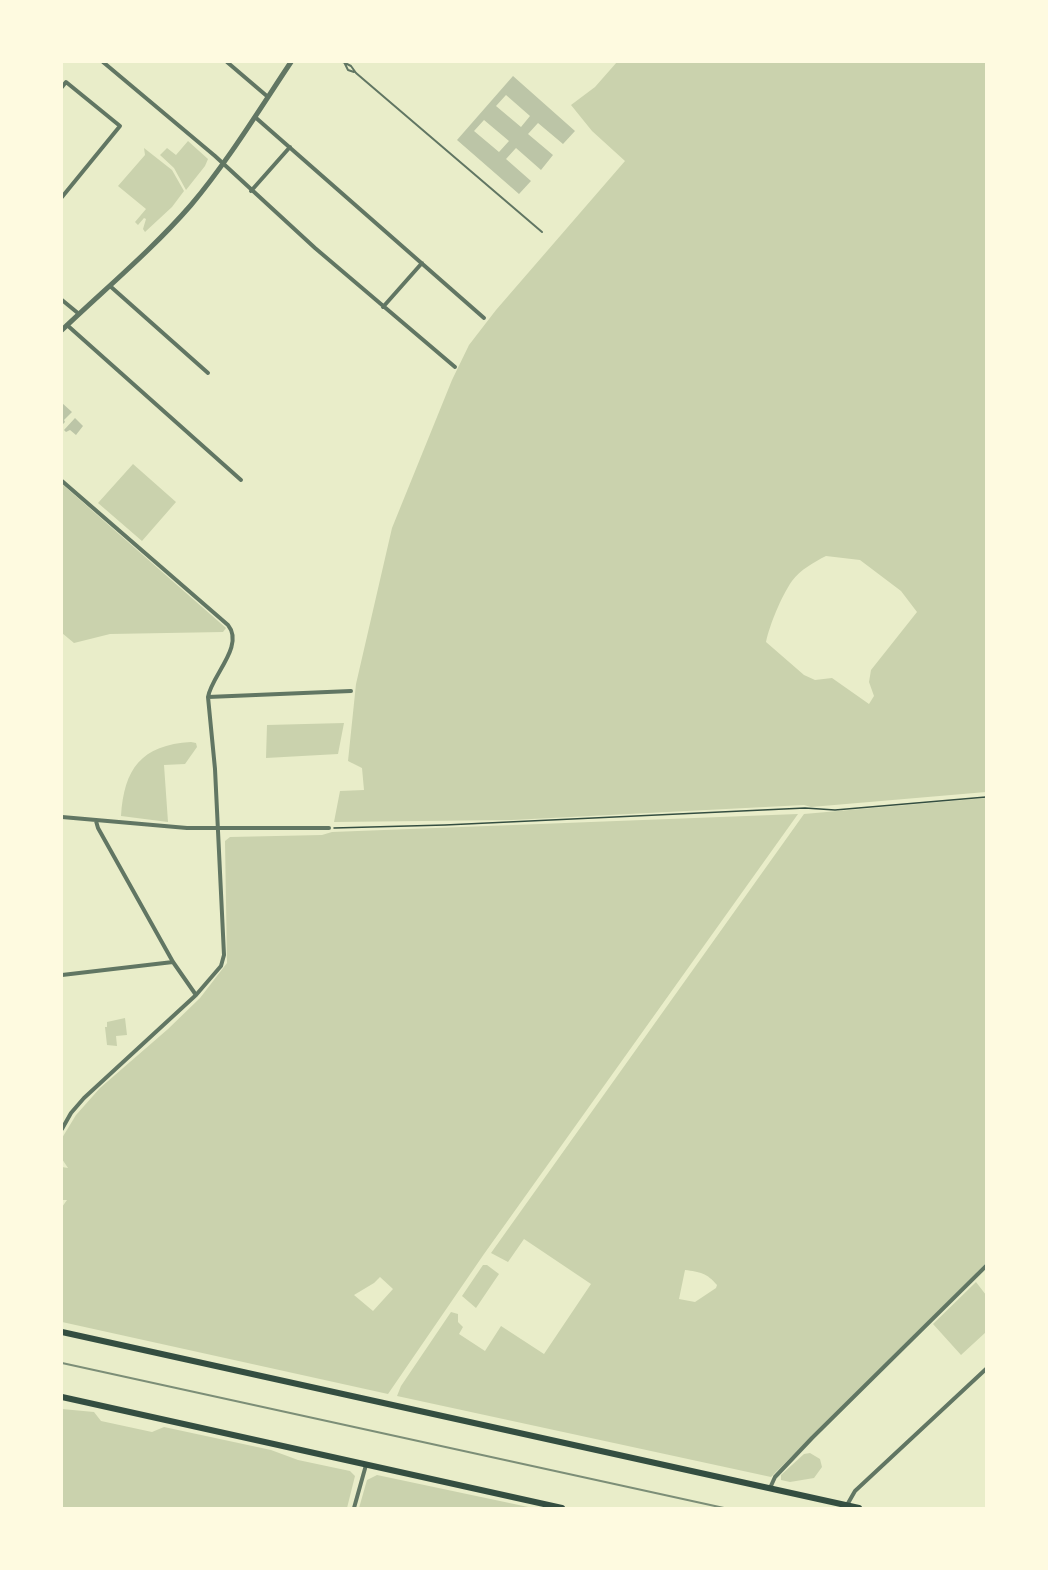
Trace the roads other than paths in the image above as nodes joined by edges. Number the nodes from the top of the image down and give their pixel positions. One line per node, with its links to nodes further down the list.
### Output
1 (103, 62): 9 (street)
2 (227, 62): 6 (street)
3 (291, 62): 6 (street)
4 (343, 62): 12 (lane)
5 (62, 87): 11 (street)
6 (268, 97): 7 (street)
7 (254, 117): 8 (street); 9 (street)
8 (290, 147): 10 (street); 13 (street)
9 (221, 164): 10 (street); 14 (street)
10 (251, 191): 16 (street)
11 (62, 197)
12 (542, 232)
13 (422, 262): 16 (street); 18 (street)
14 (109, 285): 17 (street); 22 (street)
15 (62, 300): 17 (street)
16 (383, 307): 21 (street)
17 (79, 314): 19 (street)
18 (484, 318)
19 (67, 325): 20 (street); 23 (street)
20 (62, 330)
21 (455, 367)
22 (208, 373)
23 (241, 480)
24 (62, 481): 26 (street)
25 (351, 691): 26 (street)
26 (208, 698): 30 (street)
27 (62, 817): 28 (street)
28 (96, 821): 30 (street); 31 (street)
29 (329, 828): 30 (street)
30 (219, 829): 33 (street)
31 (173, 962): 32 (street); 33 (street)
32 (62, 975)
33 (196, 995): 34 (street)
34 (62, 1129)
35 (987, 1266): 40 (street)
36 (62, 1332): 40 (main road)
37 (987, 1369): 41 (street)
38 (62, 1397): 39 (main road)
39 (366, 1465): 42 (street); 43 (main road)
40 (770, 1488): 41 (main road)
41 (847, 1506): 44 (main road)
42 (354, 1509)
43 (562, 1509)
44 (859, 1509)

